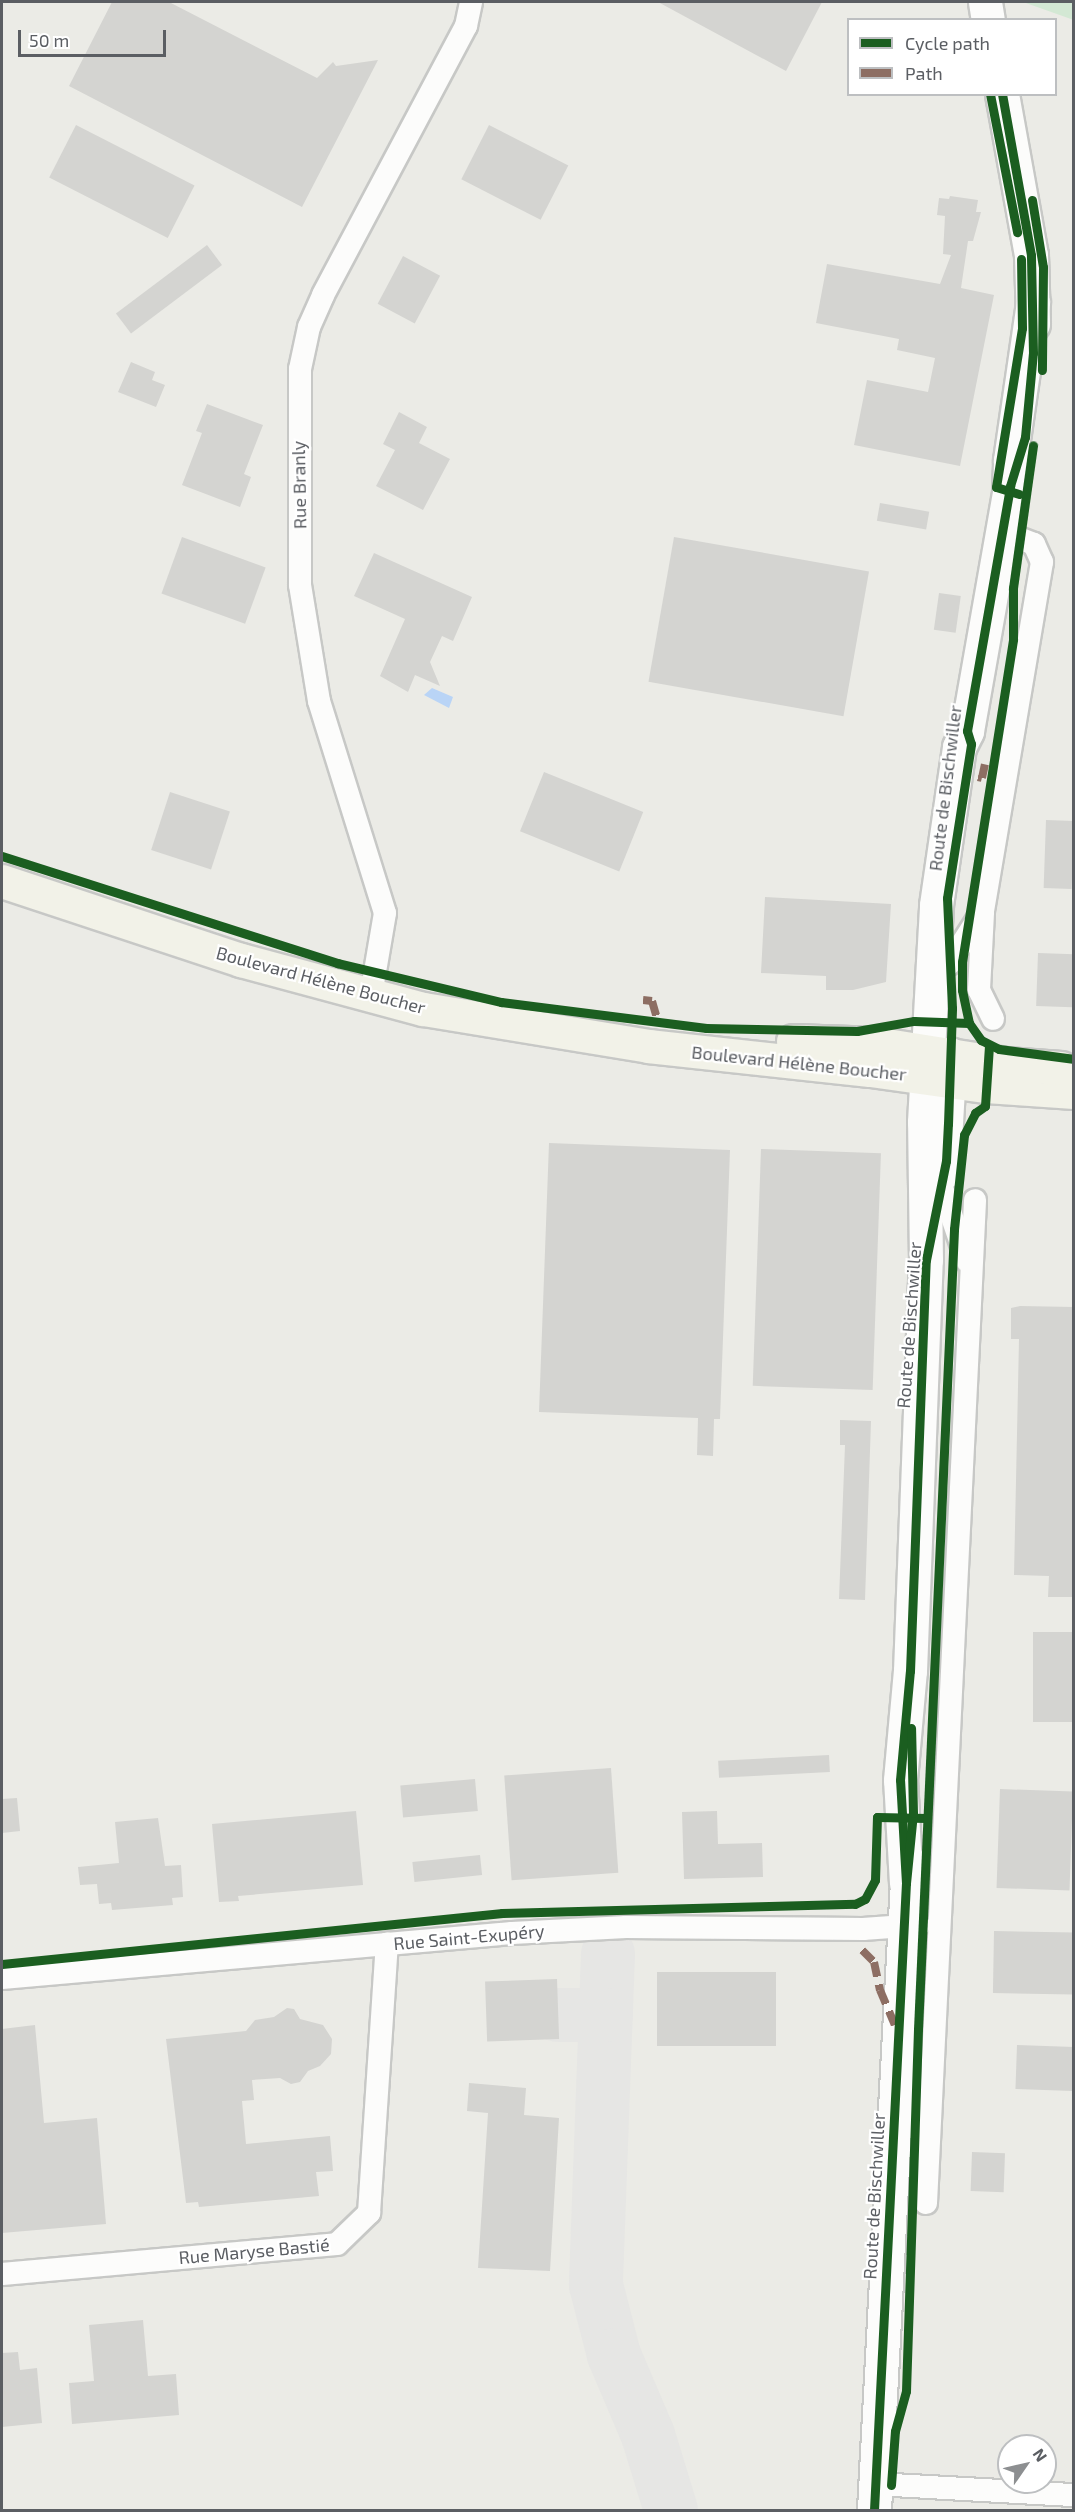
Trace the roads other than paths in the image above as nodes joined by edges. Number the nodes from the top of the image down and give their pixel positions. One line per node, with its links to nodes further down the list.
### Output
1 (471, 2): 10 (street, Rue Branly)
2 (985, 2): 3 (street)
3 (987, 18)
4 (1002, 96): 5 (street, Route de Bischwiller)
5 (1002, 532): 6 (street, Route de Bischwiller); 8 (street)
6 (967, 731): 9 (street, Route de Bischwiller); 12 (street, Route de Bischwiller)
7 (2, 881): 10 (main road, Boulevard Hélène Boucher)
8 (983, 911): 9 (street); 11 (street)
9 (948, 964): 12 (street, Route de Bischwiller)
10 (371, 995): 12 (main road, Boulevard Hélène Boucher)
11 (993, 1019)
12 (938, 1065): 13 (main road); 14 (main road); 15 (street, Route de Bischwiller); 17 (street, Route de Bischwiller)
13 (1074, 1069)
14 (1074, 1092)
15 (941, 1185): 17 (street, Route de Bischwiller); 18 (street)
16 (975, 1200): 18 (street)
17 (926, 1260): 19 (street, Route de Bischwiller)
18 (970, 1268): 20 (street)
19 (904, 1925): 20 (street, Rue Saint-Exupéry); 21 (street, Rue Saint-Exupéry); 26 (street, Route de Bischwiller)
20 (938, 1926): 23 (street)
21 (387, 1944): 22 (street, Rue Saint-Exupéry); 24 (street, Rue Maryse Bastié)
22 (2, 1978)
23 (926, 2203)
24 (2, 2274)
25 (1074, 2495): 26 (street)
26 (874, 2497)

